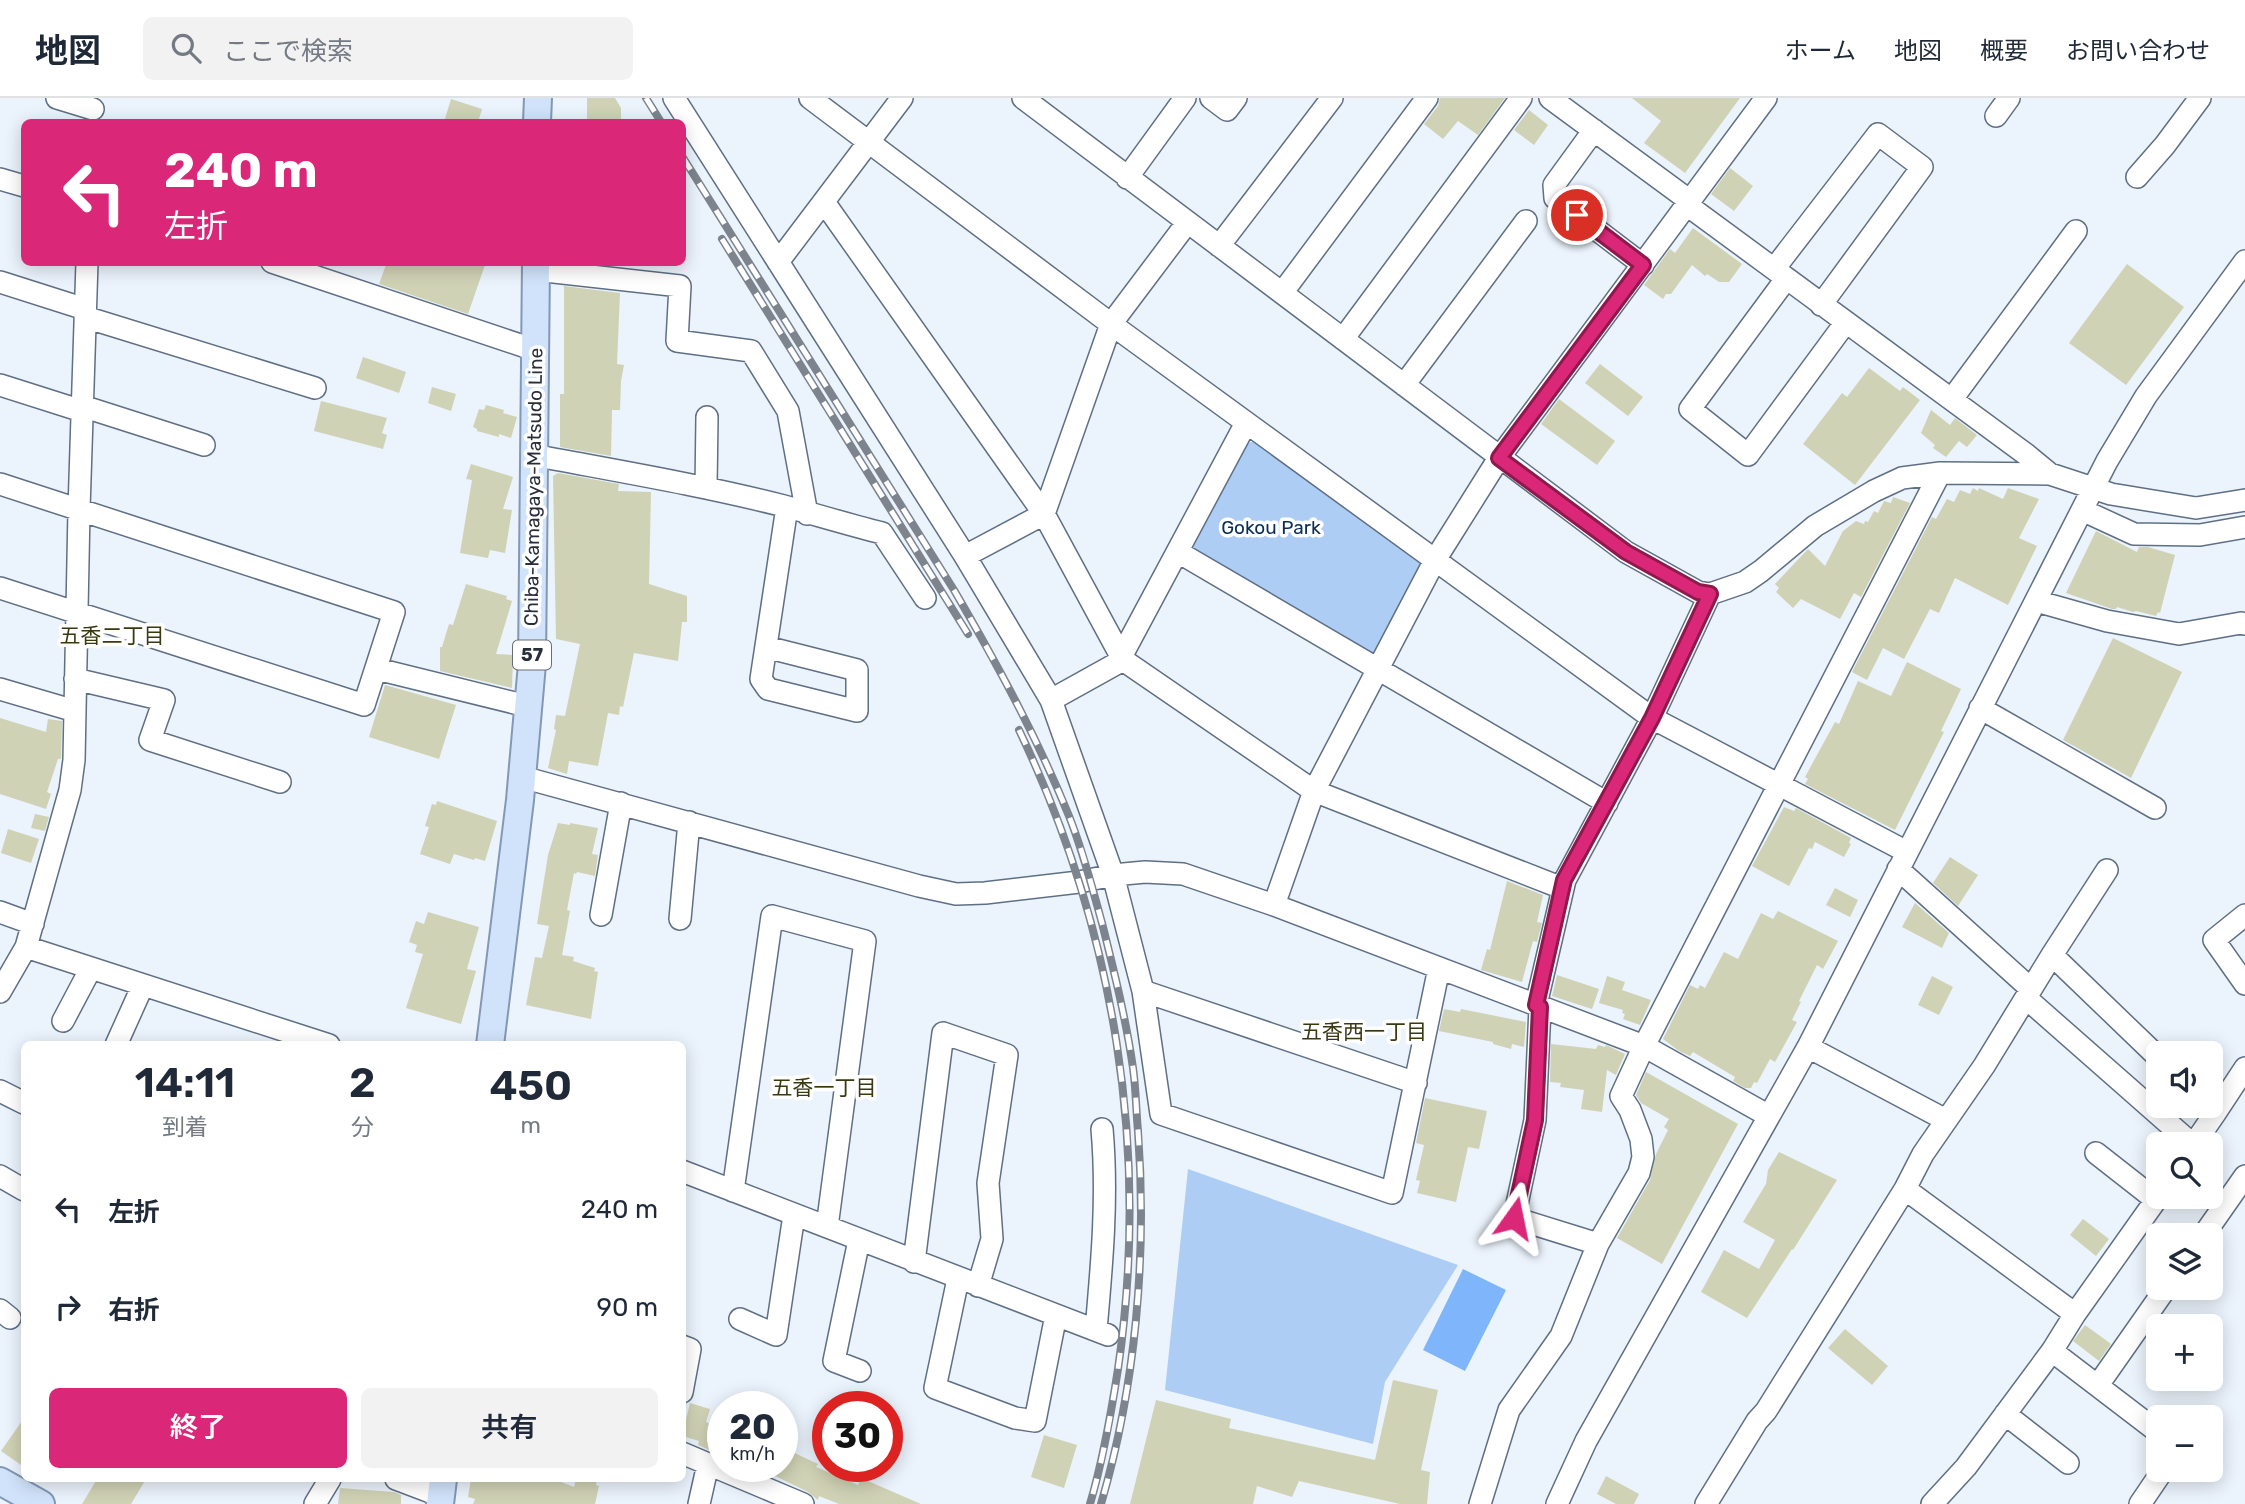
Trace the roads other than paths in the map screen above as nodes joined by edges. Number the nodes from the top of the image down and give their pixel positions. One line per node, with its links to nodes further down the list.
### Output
1 (57, 98): 17 (street)
2 (538, 98): 19 (main road)
3 (674, 98): 33 (street)
4 (810, 98): 21 (street)
5 (902, 98): 21 (street)
6 (1023, 98): 23 (street)
7 (1185, 98): 23 (street)
8 (1211, 98): 9 (street)
9 (1236, 98)
10 (1332, 98): 31 (street)
11 (1427, 98): 40 (street)
12 (1521, 98): 45 (street)
13 (1549, 98): 20 (street)
14 (1766, 98): 27 (street)
15 (2008, 98): 18 (street)
16 (2200, 98): 22 (street)
17 (93, 110)
18 (1996, 116)
19 (537, 119)
20 (1594, 130): 27 (street); 34 (street)
21 (869, 142): 26 (street); 44 (street)
22 (2137, 177)
23 (1126, 178): 29 (street)
24 (0, 179): 25 (street)
25 (21, 185)
26 (824, 202): 33 (street); 67 (street)
27 (1688, 203): 34 (street); 38 (street)
28 (1526, 221): 48 (street)
29 (1187, 223): 31 (street); 44 (street)
30 (2076, 231): 50 (street)
31 (1219, 246): 40 (street)
32 (2245, 261): 62 (street)
33 (778, 262): 70 (street)
34 (1643, 265): 56 (street)
35 (87, 266): 42 (street)
36 (284, 266): 46 (street)
37 (536, 266): 46 (main road, Chiba-Kamagaya-Matsudo Line / 57); 65 (street)
38 (1780, 274): 41 (street); 41 (street); 43 (street)
39 (0, 282): 42 (street)
40 (1282, 293): 45 (street)
41 (1821, 305): 43 (street)
42 (85, 313): 49 (street); 51 (street)
43 (1846, 322): 50 (street)
44 (1111, 324): 53 (street); 67 (street)
45 (1343, 339): 48 (street)
46 (534, 350): 55 (main road, Chiba-Kamagaya-Matsudo Line / 57)
47 (0, 385): 51 (street)
48 (1404, 385): 56 (street)
49 (315, 388)
50 (1952, 399): 58 (street)
51 (82, 409): 54 (street); 64 (street)
52 (707, 417): 61 (street)
53 (1246, 422): 69 (street); 71 (street)
54 (204, 445)
55 (533, 455): 61 (street); 85 (main road, Chiba-Kamagaya-Matsudo Line / 57)
56 (1499, 458): 71 (street); 73 (street)
57 (1940, 473): 58 (street); 73 (street); 91 (street)
58 (2050, 474): 62 (street)
59 (2245, 483): 63 (street)
60 (0, 484): 64 (street)
61 (706, 488): 65 (street)
62 (2093, 488): 63 (street); 66 (street)
63 (2238, 501)
64 (79, 510): 76 (street); 80 (street)
65 (797, 510): 74 (street); 78 (street)
66 (2082, 510): 68 (street); 75 (street)
67 (1045, 514): 70 (street); 79 (street)
68 (2245, 527)
69 (1178, 552): 79 (street); 81 (street)
70 (965, 556): 84 (street)
71 (1435, 560): 81 (street); 88 (street)
72 (0, 587): 76 (street)
73 (1710, 594): 88 (street)
74 (925, 598)
75 (2036, 601): 77 (street); 86 (street)
76 (77, 612): 80 (street); 82 (street)
77 (2245, 624)
78 (766, 647): 78 (street)
79 (1122, 659): 84 (street); 92 (street)
80 (377, 669): 85 (street)
81 (1377, 669): 92 (street); 94 (street)
82 (75, 679): 87 (street); 90 (street)
83 (0, 689): 87 (street)
84 (1051, 700): 99 (street)
85 (527, 706): 89 (main road, Chiba-Kamagaya-Matsudo Line / 57)
86 (1980, 708): 95 (street); 97 (street)
87 (75, 711): 106 (street)
88 (1652, 718): 91 (street); 94 (street)
89 (522, 777): 93 (street); 121 (main road, Chiba-Kamagaya-Matsudo Line / 57)
90 (280, 782)
91 (1779, 785): 97 (street); 122 (street)
92 (1314, 791): 100 (street); 101 (street)
93 (621, 803): 96 (street); 103 (street)
94 (1607, 803): 100 (street)
95 (2155, 808)
96 (689, 822): 99 (street); 105 (street)
97 (1903, 860): 115 (street); 124 (street)
98 (2108, 870): 108 (street)
99 (1113, 875): 101 (street); 113 (street)
100 (1562, 888): 116 (street)
101 (1274, 905): 110 (street)
102 (0, 912): 106 (street)
103 (601, 915)
104 (2245, 915): 111 (street)
105 (680, 919)
106 (33, 924): 107 (street)
107 (26, 947): 109 (street); 114 (street)
108 (2052, 956): 115 (street); 123 (street)
109 (90, 968): 112 (street); 117 (street)
110 (1438, 968): 116 (street); 126 (street)
111 (2245, 984)
112 (143, 985): 118 (street); 119 (street)
113 (1143, 991): 126 (street); 126 (street)
114 (0, 992)
115 (2028, 993): 131 (street); 133 (street)
116 (1538, 1006): 122 (street); 147 (street)
117 (63, 1021)
118 (285, 1038): 120 (street)
119 (118, 1041)
120 (304, 1041)
121 (490, 1041)
122 (1644, 1046): 130 (street); 147 (street)
123 (2146, 1046)
124 (1808, 1047): 130 (street); 131 (street)
125 (2245, 1068): 128 (street)
126 (1416, 1083)
127 (0, 1091): 129 (street)
128 (2223, 1096)
129 (21, 1102)
130 (1769, 1115): 176 (street)
131 (1946, 1120): 139 (street)
132 (1102, 1129): 152 (street)
133 (2180, 1132)
134 (2096, 1153): 140 (street)
135 (686, 1173): 141 (street)
136 (0, 1176): 138 (street)
137 (2245, 1176): 144 (street)
138 (21, 1188)
139 (1905, 1189): 151 (street); 177 (street)
140 (2146, 1190)
141 (733, 1191): 143 (street); 145 (street)
142 (2149, 1209): 151 (street)
143 (794, 1215): 145 (street); 153 (street)
144 (2212, 1223)
145 (827, 1227): 146 (street)
146 (859, 1240): 148 (street); 157 (street)
147 (1598, 1244): 175 (street)
148 (914, 1262): 149 (street); 149 (street)
149 (968, 1282): 152 (street); 152 (street)
150 (2158, 1300): 158 (street)
151 (2075, 1314): 155 (street)
152 (1056, 1315)
153 (740, 1319)
154 (686, 1348): 156 (street)
155 (2052, 1351): 158 (street); 159 (street)
156 (686, 1370)
157 (860, 1371)
158 (2098, 1385): 160 (street)
159 (2005, 1414): 162 (street); 178 (street)
160 (2146, 1423)
161 (686, 1455): 163 (street)
162 (2068, 1463)
163 (707, 1464)
164 (707, 1468): 173 (street)
165 (328, 1482): 172 (street)
166 (406, 1482): 170 (street)
167 (751, 1482): 174 (street)
168 (2155, 1482): 179 (street)
169 (2, 1485): 171 (main road)
170 (442, 1493)
171 (41, 1504)
172 (315, 1504)
173 (699, 1504)
174 (803, 1504)
175 (1480, 1504)
176 (1557, 1504)
177 (1706, 1504)
178 (1932, 1504)
179 (2140, 1504)

